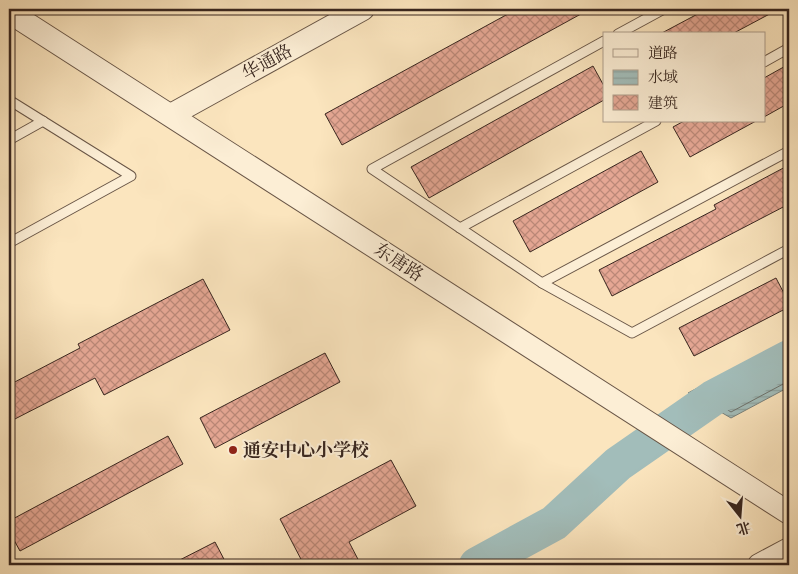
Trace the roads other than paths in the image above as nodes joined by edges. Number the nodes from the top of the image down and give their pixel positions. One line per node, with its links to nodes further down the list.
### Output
1 (363, 9): 9 (street, 华通路)
2 (664, 9): 4 (lane)
3 (9, 12): 9 (street, 东唐路)
4 (622, 32)
5 (603, 42): 14 (lane)
6 (789, 48): 7 (lane)
7 (766, 61)
8 (9, 100): 10 (lane)
9 (171, 115): 18 (street, 东唐路)
10 (42, 121): 12 (lane); 15 (lane)
11 (654, 122): 14 (lane)
12 (9, 140)
13 (789, 151): 17 (lane)
14 (460, 228): 17 (lane)
15 (9, 243)
16 (789, 249): 17 (lane)
17 (542, 283)
18 (789, 513)
19 (789, 549): 20 (street)
20 (759, 565)

